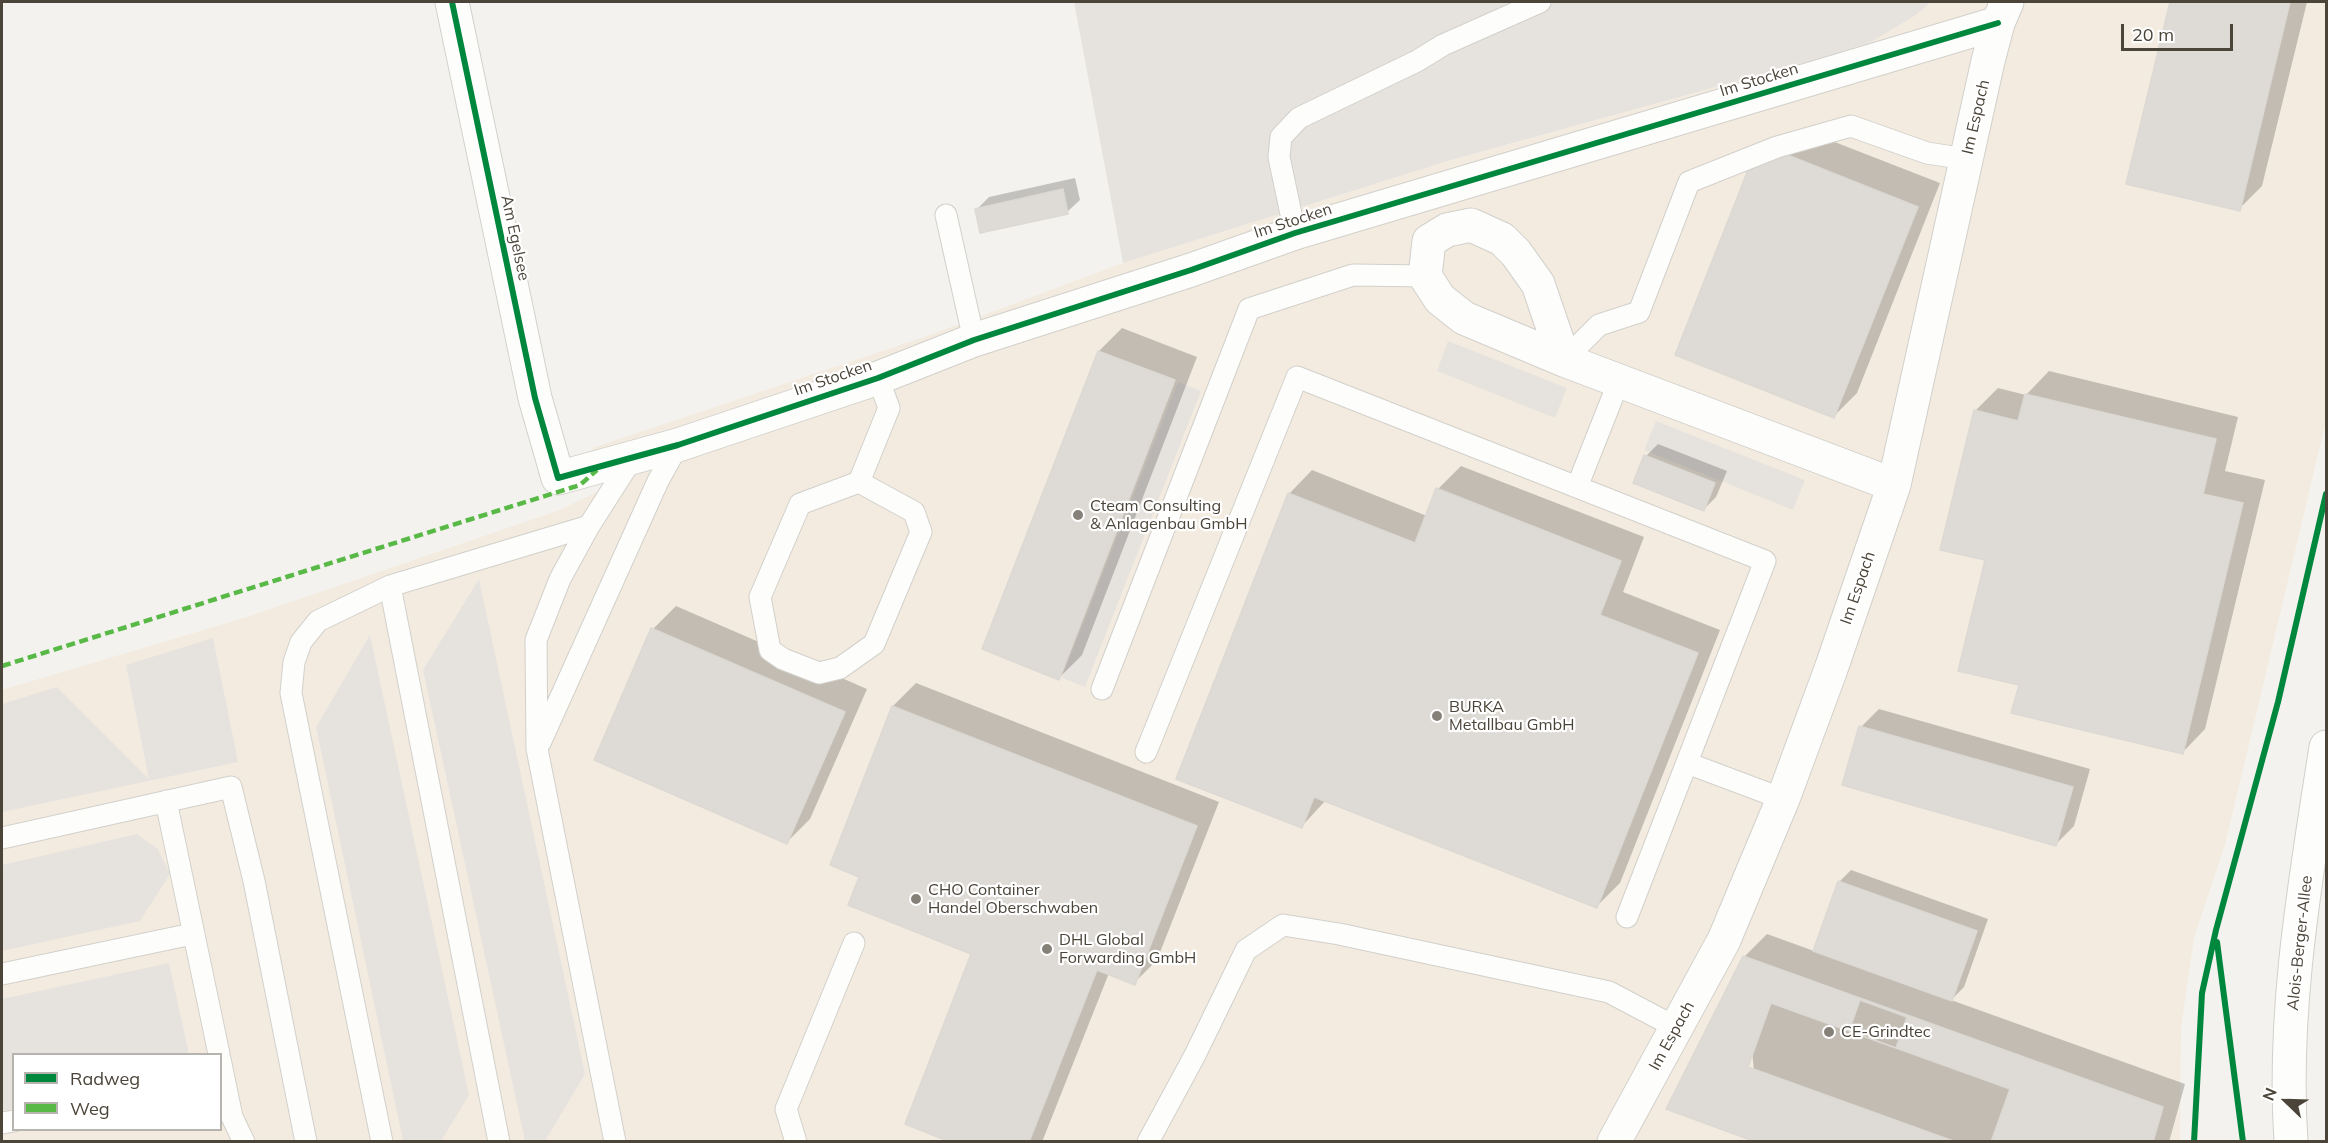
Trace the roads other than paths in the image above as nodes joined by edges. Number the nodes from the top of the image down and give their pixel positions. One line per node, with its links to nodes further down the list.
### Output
1 (452, 2): 14 (street, Am Egelsee)
2 (1540, 2): 6 (lane)
3 (2002, 12): 4 (street, Im Espach); 6 (street, Im Stocken)
4 (1966, 159): 9 (lane); 16 (street, Im Espach)
5 (946, 215): 8 (lane)
6 (1295, 233): 8 (street, Im Stocken)
7 (1425, 276): 9 (street); 9 (street); 20 (lane)
8 (974, 340): 10 (street, Im Stocken)
9 (1564, 360): 11 (street)
10 (878, 378): 12 (street, Im Stocken); 15 (lane)
11 (1619, 381): 16 (street); 17 (lane)
12 (678, 445): 13 (street, Im Stocken); 22 (lane)
13 (618, 460): 14 (street, Im Stocken); 18 (lane)
14 (558, 478)
15 (859, 482): 15 (lane)
16 (1894, 485): 25 (street, Im Espach)
17 (1577, 487): 23 (lane); 24 (lane)
18 (589, 526): 19 (lane); 22 (lane)
19 (390, 586): 37 (lane); 38 (lane)
20 (1102, 689)
21 (2326, 747): 43 (street, Alois-Berger-Allee)
22 (537, 749): 39 (lane)
23 (1146, 752)
24 (1687, 763): 25 (lane); 28 (lane)
25 (1783, 799): 32 (street, Im Espach)
26 (166, 801): 27 (lane); 29 (lane); 36 (lane)
27 (2, 837)
28 (1627, 917)
29 (192, 934): 31 (lane); 33 (lane)
30 (854, 943): 40 (lane)
31 (2, 974)
32 (1677, 1028): 41 (lane); 42 (street, Im Espach)
33 (219, 1053)
34 (222, 1071): 35 (lane)
35 (244, 1142)
36 (306, 1142)
37 (382, 1142)
38 (499, 1142)
39 (615, 1142)
40 (796, 1142)
41 (1148, 1142)
42 (1614, 1142)
43 (2291, 1142)

